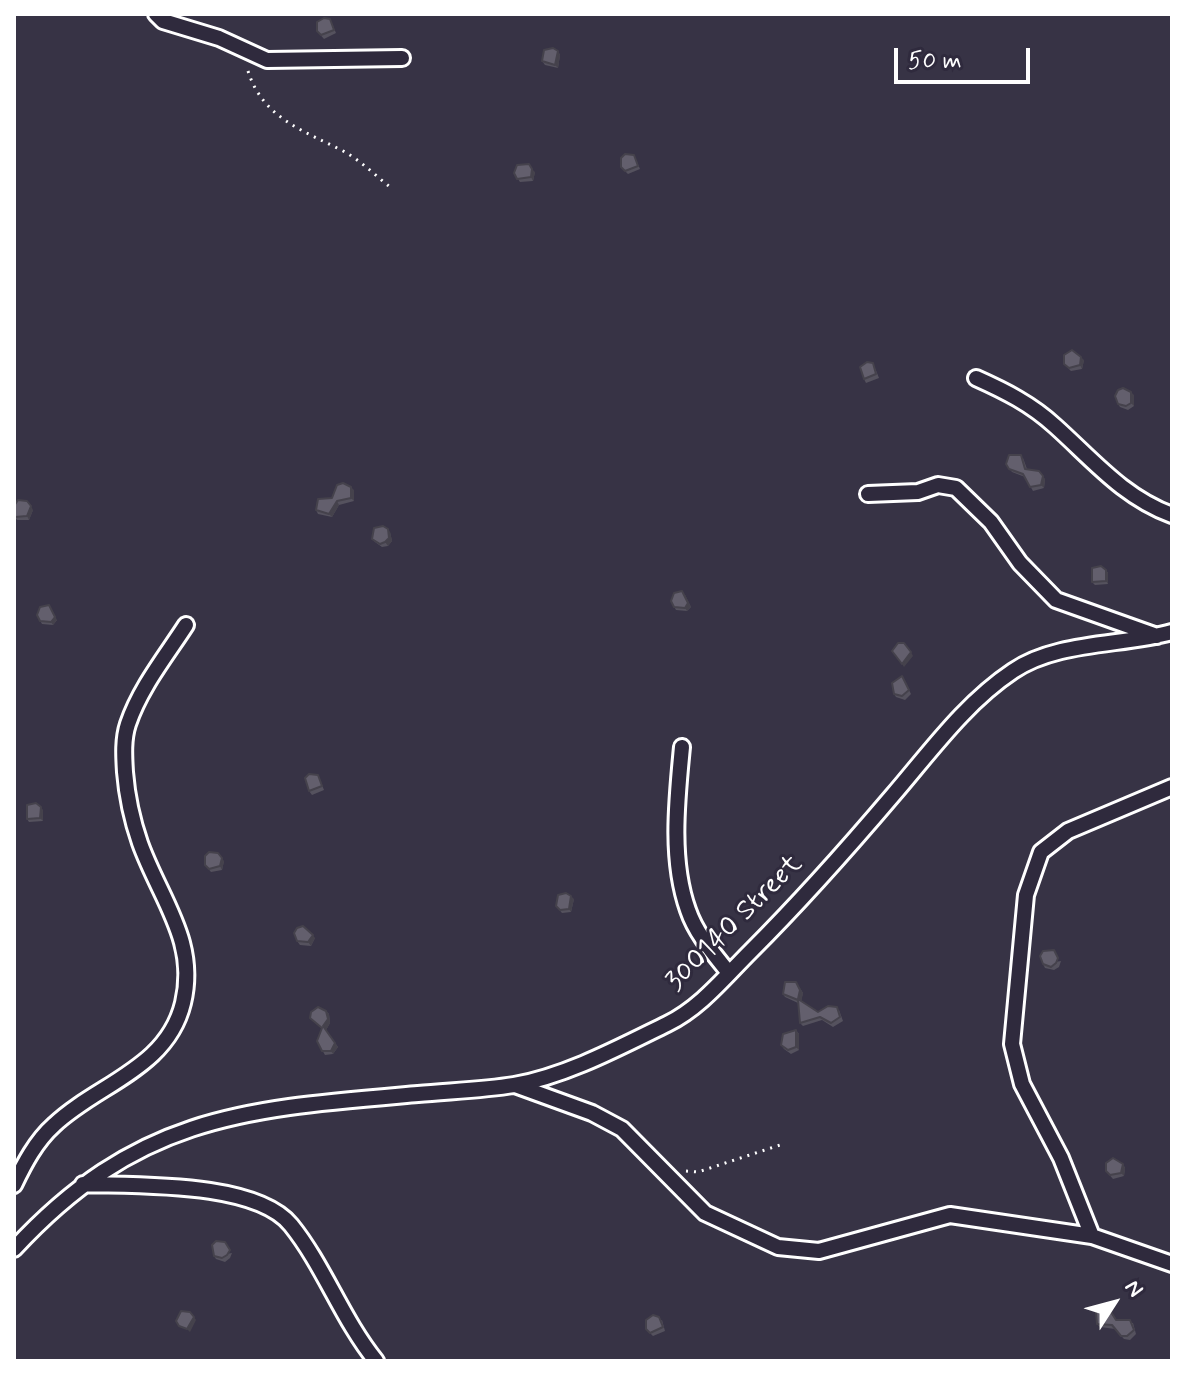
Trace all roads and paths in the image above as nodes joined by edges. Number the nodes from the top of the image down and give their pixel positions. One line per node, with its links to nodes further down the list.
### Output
1 (156, 14): 2 (street)
2 (242, 52): 3 (street); 4 (path)
3 (402, 58)
4 (390, 187)
5 (976, 378): 7 (street)
6 (868, 494): 9 (street)
7 (1172, 515)
8 (186, 625): 17 (street)
9 (1165, 634): 12 (street, 300140 Street)
10 (682, 747): 12 (street)
11 (1172, 787): 18 (street)
12 (729, 973): 13 (street, 300140 Street)
13 (515, 1085): 15 (street); 16 (street, 300140 Street)
14 (780, 1145): 15 (path)
15 (663, 1170): 18 (street)
16 (82, 1184): 19 (street, 300140 Street); 21 (street)
17 (14, 1185)
18 (1092, 1236): 20 (street)
19 (14, 1249)
20 (1172, 1264)
21 (376, 1361)

